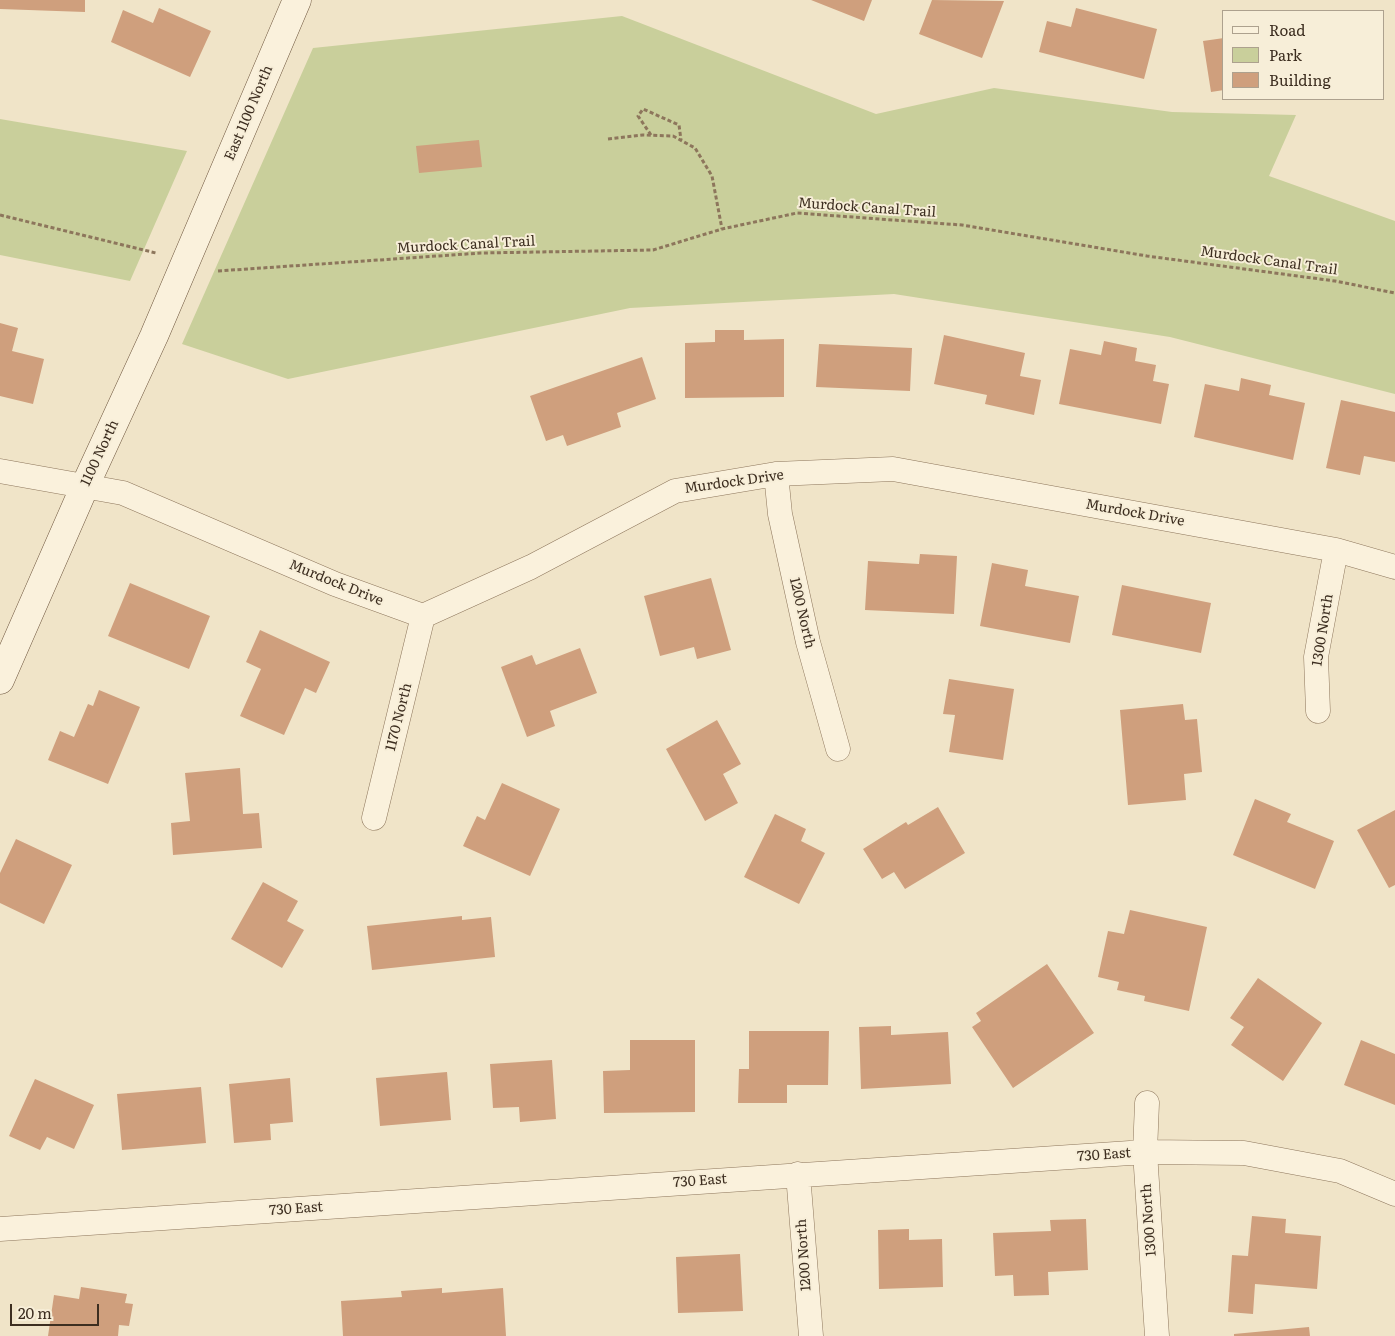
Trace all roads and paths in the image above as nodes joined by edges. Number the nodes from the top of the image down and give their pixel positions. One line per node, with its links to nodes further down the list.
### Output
1 (297, 0): 6 (street, East 1100 North)
2 (652, 136): 3 (path); 4 (path); 4 (path)
3 (608, 139)
4 (681, 140): 7 (path)
5 (0, 215): 8 (path)
6 (200, 226): 13 (street, 1100 North)
7 (722, 229): 9 (path, Murdock Canal Trail); 10 (path, Murdock Canal Trail)
8 (156, 253)
9 (218, 271)
10 (1395, 293)
11 (0, 471): 13 (street, Murdock Drive)
12 (776, 474): 14 (street, Murdock Drive); 16 (street, Murdock Drive); 19 (street, 1200 North)
13 (84, 488): 16 (street, Murdock Drive); 17 (street, 1100 North)
14 (1336, 550): 15 (street, Murdock Drive); 18 (street, 1300 North)
15 (1395, 567)
16 (423, 616): 20 (street, 1170 North)
17 (0, 680)
18 (1318, 711)
19 (838, 749)
20 (374, 818)
21 (1148, 1103): 22 (street, 1300 North)
22 (1145, 1152): 23 (street, 730 East); 24 (street, 730 East); 27 (street, 1300 North)
23 (798, 1174): 25 (street, 730 East); 26 (street, 1200 North)
24 (1395, 1194)
25 (0, 1230)
26 (811, 1336)
27 (1157, 1336)

